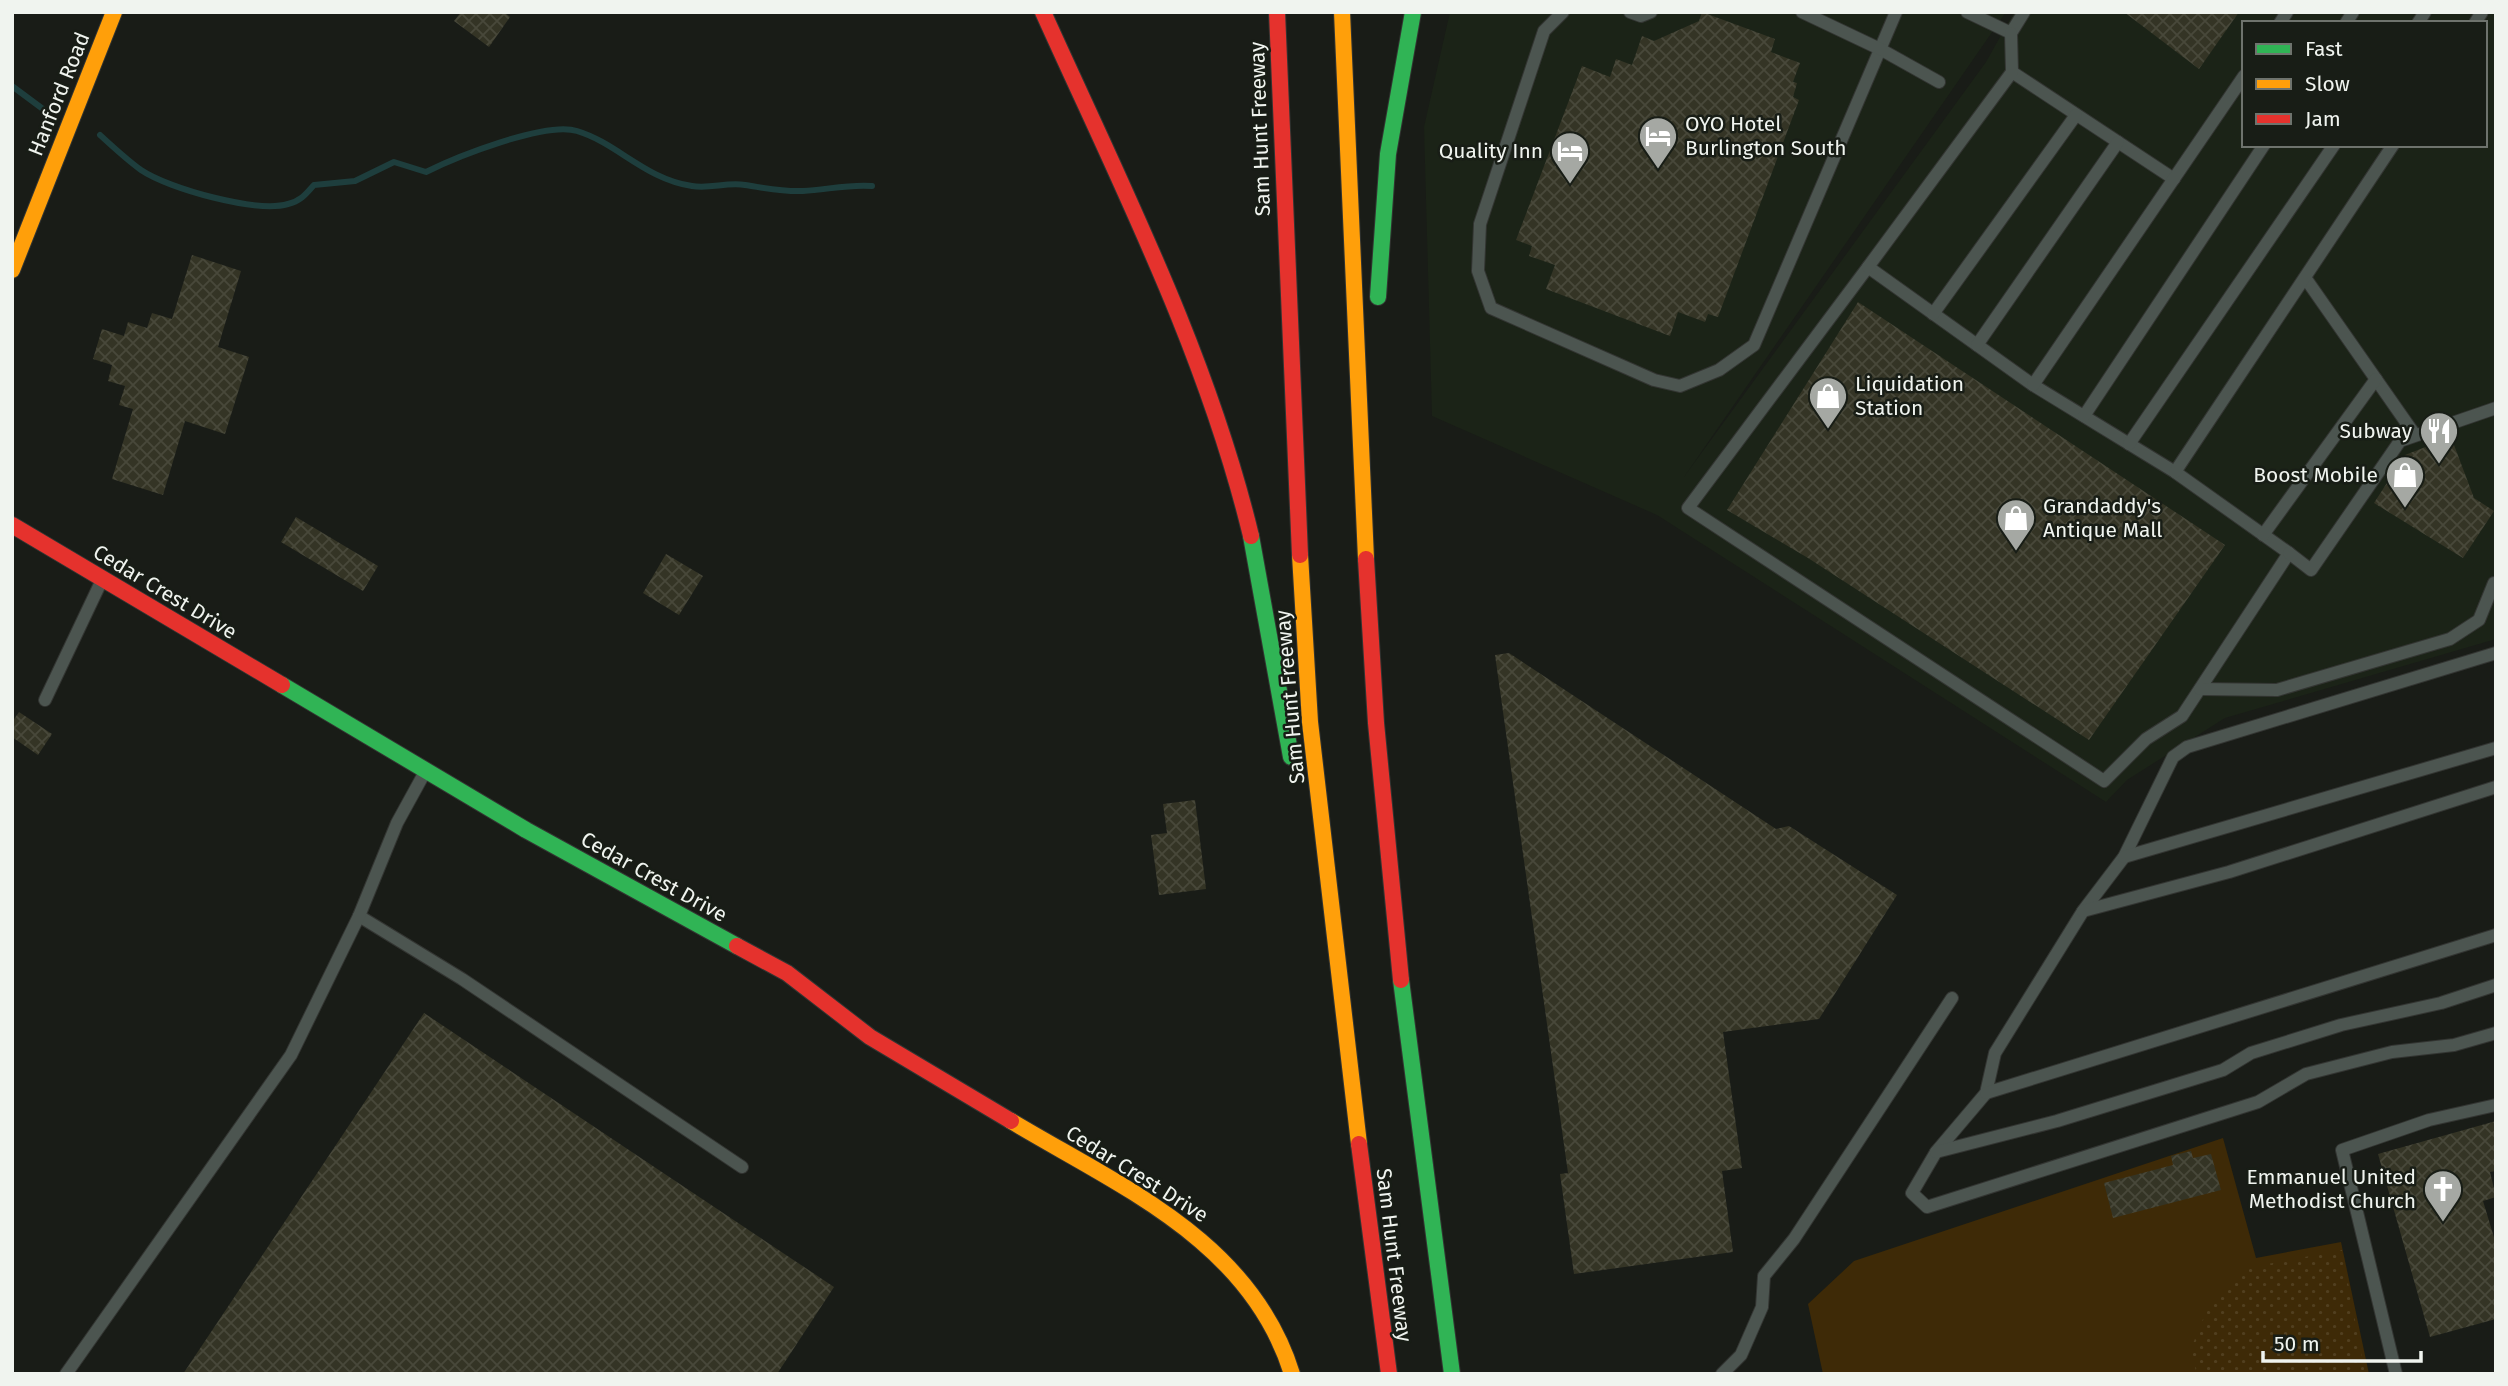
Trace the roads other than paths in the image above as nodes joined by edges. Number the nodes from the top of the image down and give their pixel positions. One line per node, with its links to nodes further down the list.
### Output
1 (114, 12): 25 (main road, Hanford Road)
2 (1044, 12): 49 (main road)
3 (1277, 12): 61 (main road, Sam Hunt Freeway)
4 (1342, 12): 41 (main road, Sam Hunt Freeway)
5 (1413, 12): 27 (main road)
6 (1563, 12): 14 (lane)
7 (1630, 12): 8 (lane)
8 (1651, 12)
9 (1802, 12): 14 (lane)
10 (1896, 12): 14 (lane)
11 (1967, 12): 13 (lane)
12 (2024, 12): 13 (lane)
13 (2011, 33): 15 (lane)
14 (1880, 49): 17 (lane)
15 (2012, 72): 18 (lane); 24 (lane)
16 (2242, 79): 23 (lane)
17 (1939, 82)
18 (2076, 115): 19 (lane); 28 (lane)
19 (2118, 142): 23 (lane); 29 (lane)
20 (2263, 147): 34 (lane)
21 (2333, 147): 36 (lane)
22 (2392, 147): 26 (lane)
23 (2174, 179): 32 (lane)
24 (1868, 267): 28 (lane); 45 (lane)
25 (12, 270)
26 (2306, 279): 31 (lane); 37 (lane)
27 (1377, 314)
28 (1933, 314): 29 (lane)
29 (1977, 345): 32 (lane)
30 (1375, 369): 41 (main road)
31 (2376, 379): 35 (lane); 39 (lane)
32 (2034, 386): 34 (lane)
33 (2496, 408): 35 (lane)
34 (2084, 416): 36 (lane)
35 (2415, 435): 40 (lane)
36 (2129, 444): 37 (lane)
37 (2175, 472): 39 (lane)
38 (12, 525): 42 (main road, Cedar Crest Drive)
39 (2263, 535): 40 (lane)
40 (2289, 553): 45 (lane)
41 (1367, 558): 67 (main road, Sam Hunt Freeway)
42 (103, 579): 46 (lane); 48 (main road, Cedar Crest Drive)
43 (2494, 583): 45 (lane)
44 (2496, 653): 52 (lane)
45 (2200, 689)
46 (45, 700)
47 (2496, 748): 52 (lane)
48 (426, 771): 54 (lane); 65 (main road, Cedar Crest Drive)
49 (1294, 772)
50 (2496, 787): 53 (lane)
51 (1308, 853): 61 (main road)
52 (2124, 856): 53 (lane)
53 (2083, 911): 59 (lane)
54 (359, 916): 63 (lane); 64 (lane)
55 (2496, 934): 59 (lane)
56 (2496, 985): 62 (lane)
57 (1952, 998): 68 (lane)
58 (2496, 1033): 62 (lane)
59 (1986, 1093): 62 (lane)
60 (2496, 1105): 69 (lane)
61 (1356, 1121): 66 (main road, Sam Hunt Freeway)
62 (1936, 1152)
63 (742, 1167)
64 (66, 1374)
65 (1292, 1374)
66 (1389, 1374)
67 (1452, 1374)
68 (1722, 1374)
69 (2396, 1374)

